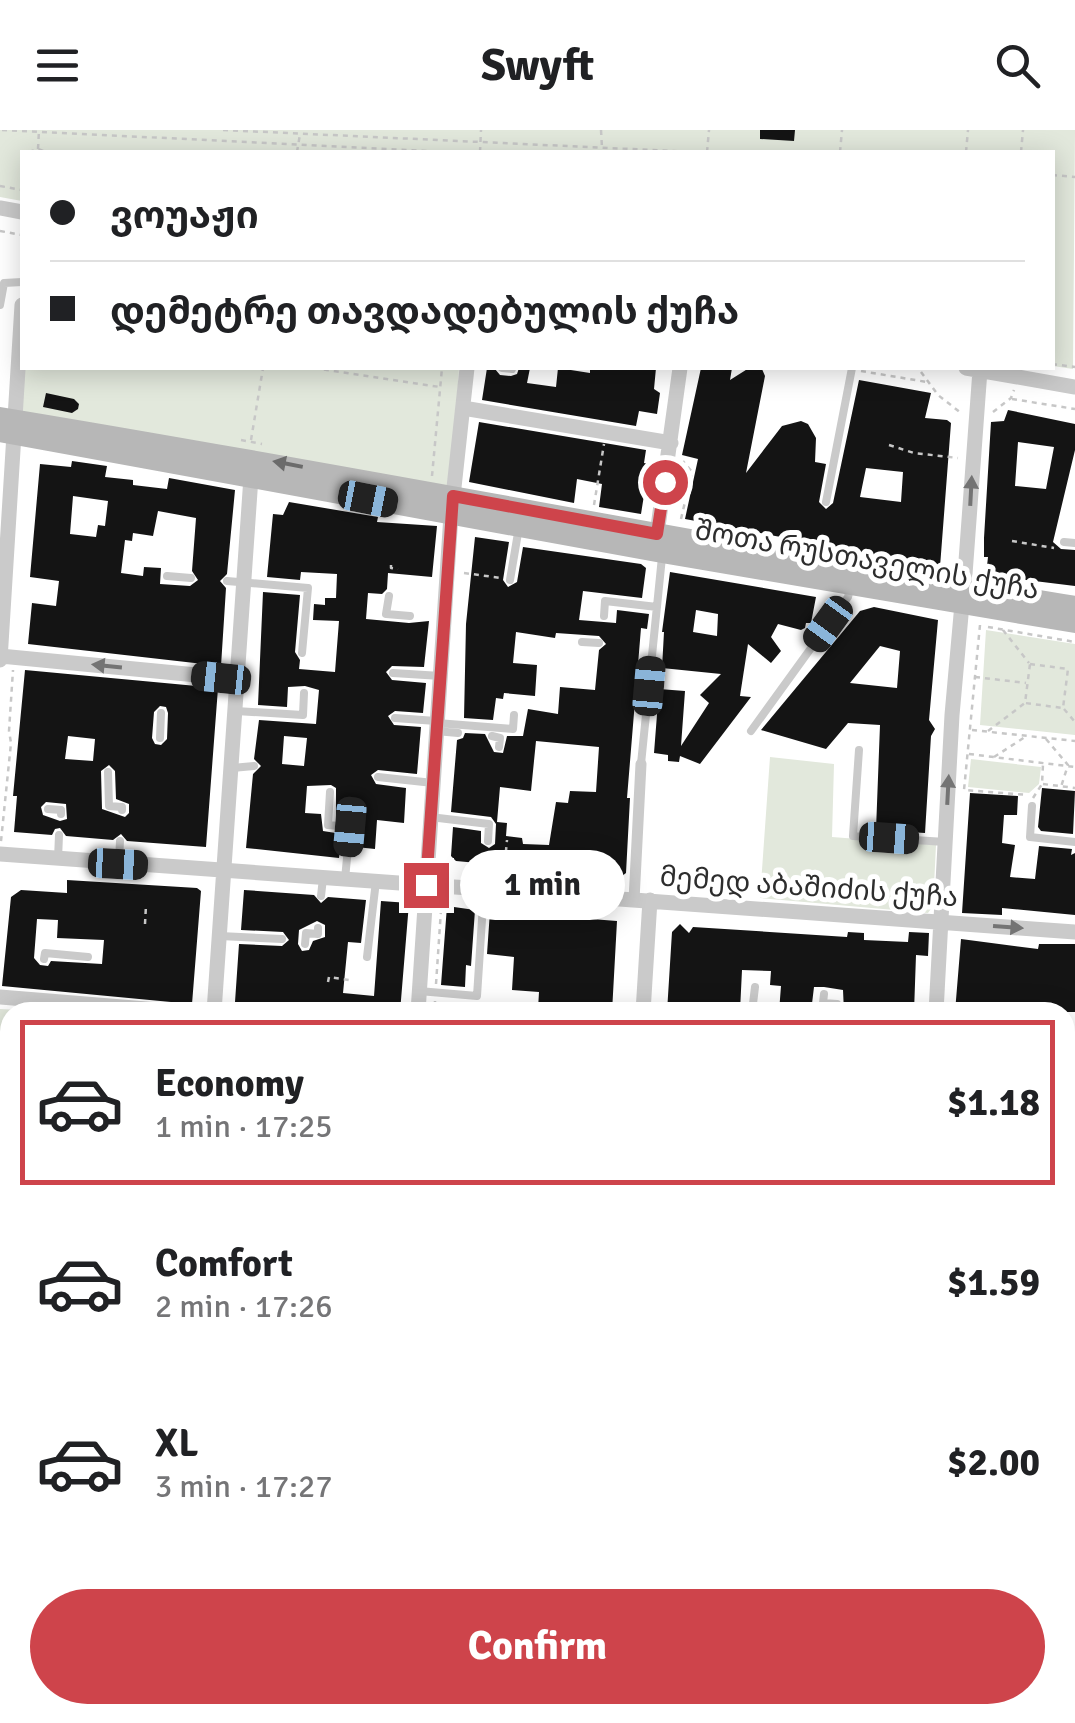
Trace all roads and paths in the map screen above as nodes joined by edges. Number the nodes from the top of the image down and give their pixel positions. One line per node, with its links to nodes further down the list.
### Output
1 (2, 130): 5 (path)
2 (223, 130): 6 (path)
3 (481, 130): 7 (path)
4 (602, 130): 14 (path)
5 (40, 132): 8 (path); 9 (path)
6 (300, 134): 7 (path); 8 (path)
7 (481, 143): 13 (path); 14 (path)
8 (298, 146): 11 (path); 12 (path)
9 (38, 149): 10 (path)
10 (35, 150)
11 (298, 150)
12 (399, 150)
13 (480, 150)
14 (602, 150)
15 (20, 282): 16 (lane)
16 (0, 304)
17 (20, 322): 34 (street)
18 (263, 370): 40 (path)
19 (328, 370): 29 (path)
20 (442, 370): 29 (path)
21 (467, 370): 32 (street)
22 (680, 370): 38 (street)
23 (852, 370): 42 (lane)
24 (858, 370): 28 (path)
25 (973, 370): 62 (street, one-way to 25)
26 (979, 370): 30 (street)
27 (921, 372): 28 (path)
28 (926, 382): 35 (path)
29 (440, 386): 41 (path)
30 (1075, 387)
31 (1010, 398): 33 (path)
32 (463, 408): 38 (street); 43 (street)
33 (1075, 409)
34 (7, 426): 40 (main road, შოთა რუსთაველის ქუჩა); 45 (street)
35 (960, 428)
36 (605, 442): 44 (path)
37 (888, 444): 39 (path)
38 (675, 450): 46 (path); 50 (street)
39 (959, 458)
40 (250, 467): 43 (main road, შოთა რუსთაველის ქუჩა); 59 (street)
41 (432, 477)
42 (826, 502)
43 (452, 505): 47 (main road, შოთა რუსთაველის ქუჩა); 50 (main road, შოთა რუსთაველის ქუჩა); 80 (street)
44 (594, 507)
45 (4, 526): 75 (street)
46 (680, 526)
47 (519, 527): 50 (main road, შოთა რუსთაველის ქუჩა); 57 (lane)
48 (1012, 541): 49 (path)
49 (1064, 542): 51 (lane)
50 (660, 543): 60 (main road, შოთა რუსთაველის ქუჩა); 62 (main road, შოთა რუსთაველის ქუჩა); 64 (lane)
51 (1075, 543)
52 (391, 564): 53 (path)
53 (398, 569)
54 (462, 573): 57 (path)
55 (167, 576): 56 (lane)
56 (191, 578)
57 (512, 578)
58 (226, 581): 59 (lane)
59 (246, 583): 74 (lane); 82 (street)
60 (850, 584): 62 (main road, შოთა რუსთაველის ქუჩა); 96 (lane)
61 (388, 596): 65 (lane)
62 (963, 596): 63 (main road, შოთა რუსთაველის ქუჩა); 67 (main road, შოთა რუსთაველის ქუჩა); 134 (street, one-way to 62)
63 (1075, 606)
64 (657, 607): 66 (lane); 73 (lane)
65 (410, 616)
66 (604, 616)
67 (1075, 623)
68 (1002, 630): 70 (path); 76 (path); 81 (path)
69 (582, 642): 71 (lane)
70 (1075, 642)
71 (599, 643)
72 (640, 646): 73 (lane)
73 (653, 646): 109 (lane)
74 (302, 652)
75 (3, 659): 82 (street, one-way to 75); 116 (path)
76 (1030, 664): 78 (path); 83 (path)
77 (1075, 664): 78 (path)
78 (1068, 670): 84 (path)
79 (393, 673): 80 (lane)
80 (441, 676): 94 (street)
81 (973, 676): 83 (path); 95 (path)
82 (238, 679): 89 (street)
83 (1027, 683): 87 (path)
84 (1066, 687): 85 (path); 88 (path)
85 (1075, 688)
86 (304, 693): 89 (lane)
87 (1025, 703): 88 (path); 97 (path)
88 (1063, 708): 93 (path)
89 (236, 711): 113 (street)
90 (162, 713): 101 (lane)
91 (514, 715): 94 (lane)
92 (395, 718): 94 (lane)
93 (1075, 722)
94 (437, 725): 98 (lane); 118 (street)
95 (969, 730): 97 (path); 106 (path)
96 (751, 731)
97 (987, 732): 100 (path)
98 (458, 733)
99 (492, 736): 104 (lane)
100 (1026, 736): 102 (path); 107 (path)
101 (160, 738)
102 (1045, 738): 103 (path); 111 (path)
103 (1075, 741)
104 (500, 747)
105 (859, 750): 134 (lane)
106 (968, 754): 107 (path); 123 (path)
107 (994, 758): 108 (path)
108 (1043, 762): 111 (path); 119 (path)
109 (641, 764): 147 (street)
110 (254, 766): 113 (lane)
111 (1068, 766): 112 (path); 120 (path)
112 (1075, 766)
113 (232, 768): 139 (street)
114 (108, 772): 126 (lane)
115 (378, 777): 118 (lane)
116 (8, 780): 117 (path); 130 (path)
117 (14, 781)
118 (433, 783): 128 (street)
119 (1042, 784): 120 (path); 123 (path)
120 (1061, 787): 121 (path)
121 (1075, 788)
122 (330, 792): 142 (lane)
123 (1034, 795): 124 (path)
124 (1032, 806): 135 (lane)
125 (48, 809): 127 (lane)
126 (122, 810)
127 (61, 814)
128 (430, 818): 133 (lane); 144 (street)
129 (60, 836): 137 (lane)
130 (1, 840)
131 (508, 840): 140 (path)
132 (120, 841): 138 (lane)
133 (488, 841)
134 (946, 842): 150 (street)
135 (1075, 842)
136 (0, 854): 137 (street, მემედ აბაშიძის ქუჩა)
137 (58, 859): 138 (street, მემედ აბაშიძის ქუჩა)
138 (118, 864): 139 (street, მემედ აბაშიძის ქუჩა)
139 (225, 870): 141 (street, მემედ აბაშიძის ქუჩა); 154 (street)
140 (504, 872)
141 (323, 878): 142 (street, მემედ აბაშიძის ქუჩა); 146 (lane)
142 (345, 880): 143 (street, მემედ აბაშიძის ქუჩა)
143 (376, 882): 144 (street, მემედ აბაშიძის ქუჩა); 158 (lane)
144 (426, 885): 145 (street, მემედ აბაშიძის ქუჩა); 163 (street)
145 (484, 889): 147 (street, მემედ აბაშიძის ქუჩა); 163 (lane)
146 (322, 896)
147 (642, 900): 150 (street, მემედ აბაშიძის ქუჩა); 170 (street)
148 (146, 906): 151 (path)
149 (441, 910): 163 (path)
150 (942, 923): 153 (street, მემედ აბაშიძის ქუჩა, one-way to 153); 173 (street)
151 (144, 924)
152 (318, 928): 156 (lane)
153 (1075, 932)
154 (220, 936): 155 (lane); 167 (street)
155 (282, 939)
156 (304, 944)
157 (88, 957): 159 (lane)
158 (368, 958)
159 (44, 959)
160 (349, 980): 161 (path)
161 (328, 982)
162 (755, 987): 171 (lane)
163 (427, 992): 168 (street); 169 (path)
164 (824, 994): 172 (lane)
165 (0, 997): 166 (street)
166 (99, 1002)
167 (220, 1002)
168 (422, 1002)
169 (431, 1002)
170 (643, 1002)
171 (753, 1002)
172 (823, 1002)
173 (937, 1002)

